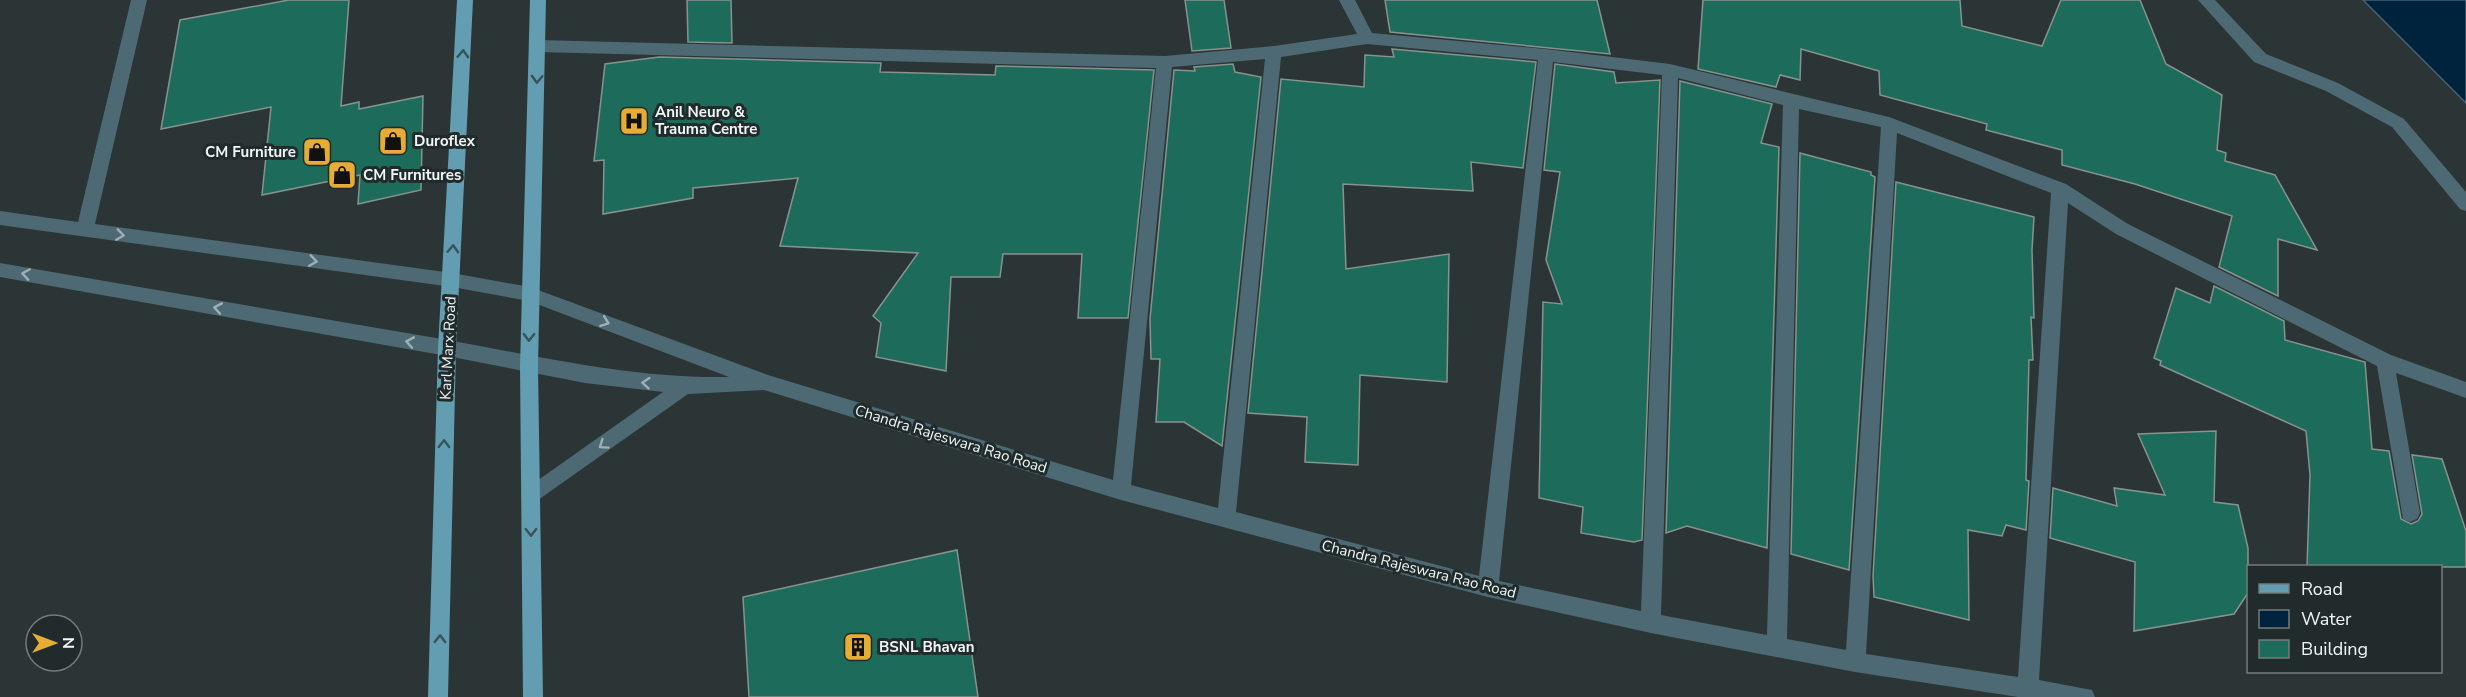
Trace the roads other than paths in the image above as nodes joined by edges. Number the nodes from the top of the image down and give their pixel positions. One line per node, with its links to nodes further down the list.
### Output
1 (139, 0): 17 (street)
2 (465, 0): 19 (main road, Karl Marx Road, one-way to 2)
3 (538, 0): 7 (main road)
4 (1347, 0): 6 (street)
5 (2206, 0): 15 (street)
6 (1367, 38): 8 (street); 9 (street)
7 (538, 46): 10 (street); 20 (main road, one-way to 20)
8 (1274, 52): 10 (street); 30 (street)
9 (1546, 55): 11 (street); 31 (street)
10 (1165, 63): 27 (street)
11 (1670, 70): 12 (street); 32 (street)
12 (1791, 101): 13 (street); 33 (street)
13 (1889, 123): 14 (street); 34 (street)
14 (2060, 189): 22 (street); 35 (street)
15 (2466, 204)
16 (0, 218): 17 (street, Chandra Rajeswara Rao Road)
17 (85, 230): 19 (street, Chandra Rajeswara Rao Road, one-way to 19)
18 (0, 270): 21 (street, one-way to 18)
19 (452, 280): 20 (street, Chandra Rajeswara Rao Road); 21 (main road, Karl Marx Road)
20 (530, 294): 23 (main road, one-way to 23); 24 (street, Chandra Rajeswara Rao Road, one-way to 24)
21 (447, 348): 23 (street); 36 (main road, Karl Marx Road, one-way to 21)
22 (2385, 361): 26 (street); 29 (street)
23 (529, 366): 25 (street, one-way to 23); 28 (main road)
24 (767, 383): 25 (street); 27 (street, Chandra Rajeswara Rao Road)
25 (685, 386): 28 (street, one-way to 28)
26 (2466, 390)
27 (1121, 491): 30 (street, Chandra Rajeswara Rao Road)
28 (531, 496): 37 (main road, one-way to 37)
29 (2410, 513)
30 (1226, 519): 31 (street, Chandra Rajeswara Rao Road)
31 (1488, 588): 32 (street, Chandra Rajeswara Rao Road)
32 (1651, 623): 33 (street, Chandra Rajeswara Rao Road)
33 (1777, 647): 34 (street, Chandra Rajeswara Rao Road)
34 (1855, 662): 35 (street, Chandra Rajeswara Rao Road)
35 (2028, 687): 38 (street, Chandra Rajeswara Rao Road)
36 (438, 697)
37 (533, 697)
38 (2085, 697)

